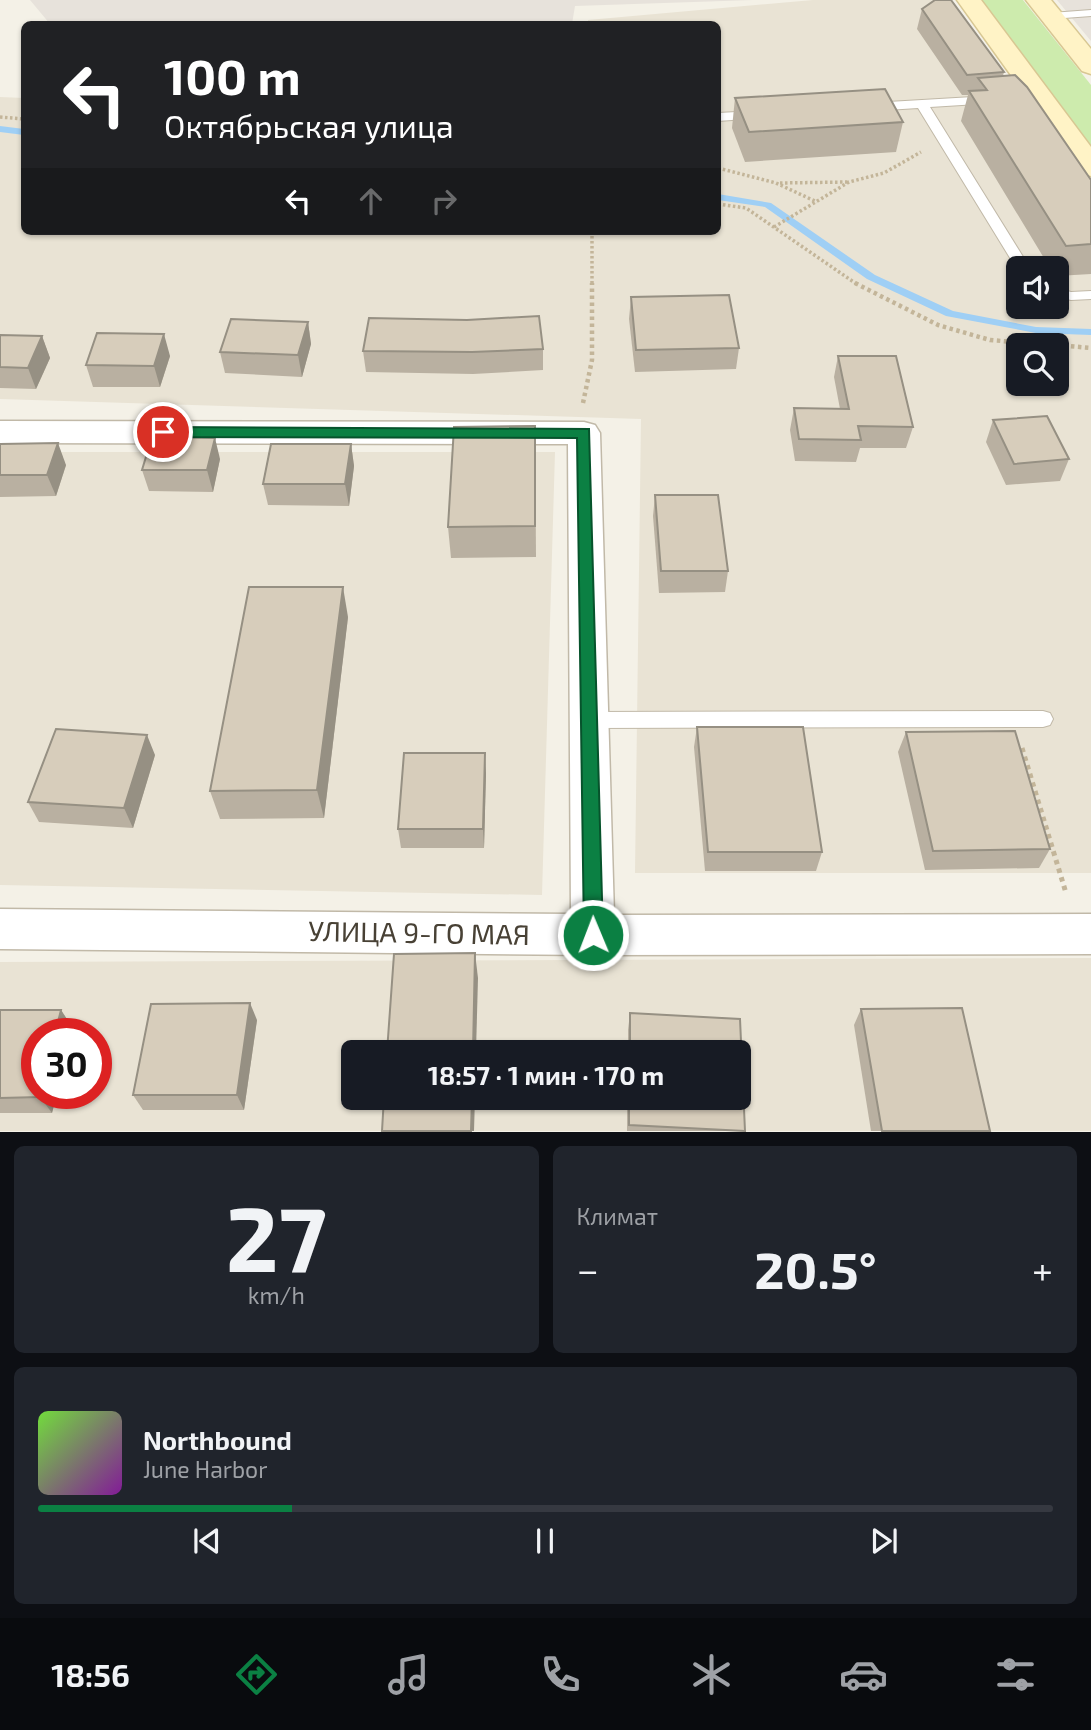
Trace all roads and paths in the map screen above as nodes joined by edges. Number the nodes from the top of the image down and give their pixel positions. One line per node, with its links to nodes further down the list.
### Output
1 (969, 0): 13 (main road)
2 (1045, 8): 3 (lane); 4 (main road)
3 (1091, 13)
4 (1088, 59)
5 (1000, 99): 6 (lane)
6 (922, 104): 7 (lane); 12 (lane)
7 (854, 108)
8 (772, 114): 10 (lane)
9 (0, 117): 11 (path)
10 (721, 117)
11 (21, 119)
12 (942, 137): 15 (path); 21 (lane)
13 (1091, 167)
14 (721, 169): 16 (path)
15 (849, 182): 16 (path); 17 (path)
16 (776, 183): 17 (path)
17 (817, 202): 19 (path)
18 (721, 204): 19 (path)
19 (773, 227): 24 (path)
20 (592, 235): 28 (path)
21 (1016, 256)
22 (1069, 295): 23 (lane)
23 (1091, 295)
24 (1006, 341)
25 (1069, 346): 26 (path)
26 (1091, 348)
27 (0, 432): 28 (street)
28 (570, 433): 31 (street)
29 (1013, 719): 30 (lane); 31 (lane); 33 (path)
30 (1043, 719)
31 (588, 720): 34 (street)
32 (0, 929): 34 (street, УЛИЦА 9-ГО МАЯ)
33 (1085, 934): 34 (street, УЛИЦА 9-ГО МАЯ)
34 (593, 935)

